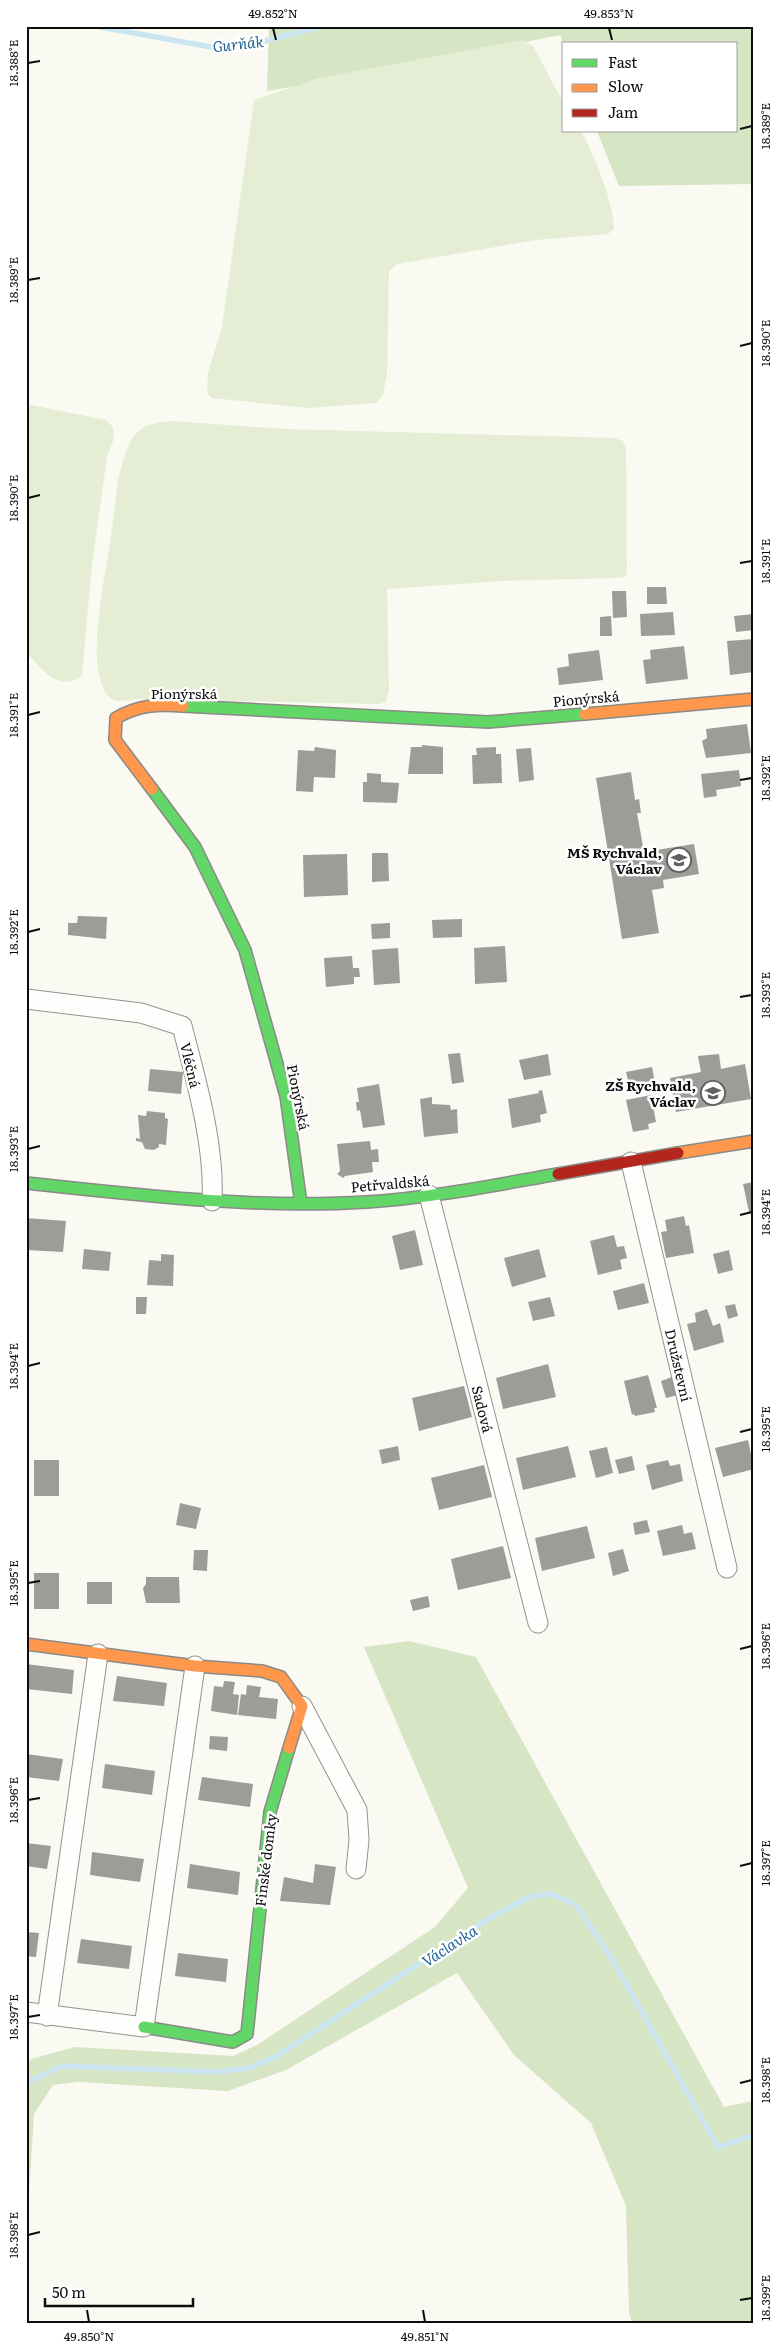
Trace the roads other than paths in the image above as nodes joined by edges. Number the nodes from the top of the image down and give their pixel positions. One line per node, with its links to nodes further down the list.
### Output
1 (754, 699): 8 (street, Pionýrská)
2 (26, 999): 7 (street, Vléčná)
3 (754, 1141): 4 (street, Petřvaldská)
4 (631, 1162): 6 (street, Petřvaldská); 9 (street, Družstevní)
5 (26, 1183): 7 (street, Petřvaldská)
6 (429, 1195): 8 (street, Petřvaldská); 10 (street, Sadová)
7 (212, 1201): 8 (street, Petřvaldská)
8 (301, 1204)
9 (728, 1568)
10 (538, 1622)
11 (26, 1644): 12 (street)
12 (98, 1654): 13 (street); 17 (street)
13 (195, 1666): 14 (street); 18 (street)
14 (302, 1706): 15 (street); 18 (street, Finské domky)
15 (356, 1869)
16 (26, 2012): 17 (street, Finské domky)
17 (47, 2016): 18 (street, Finské domky)
18 (144, 2027)

